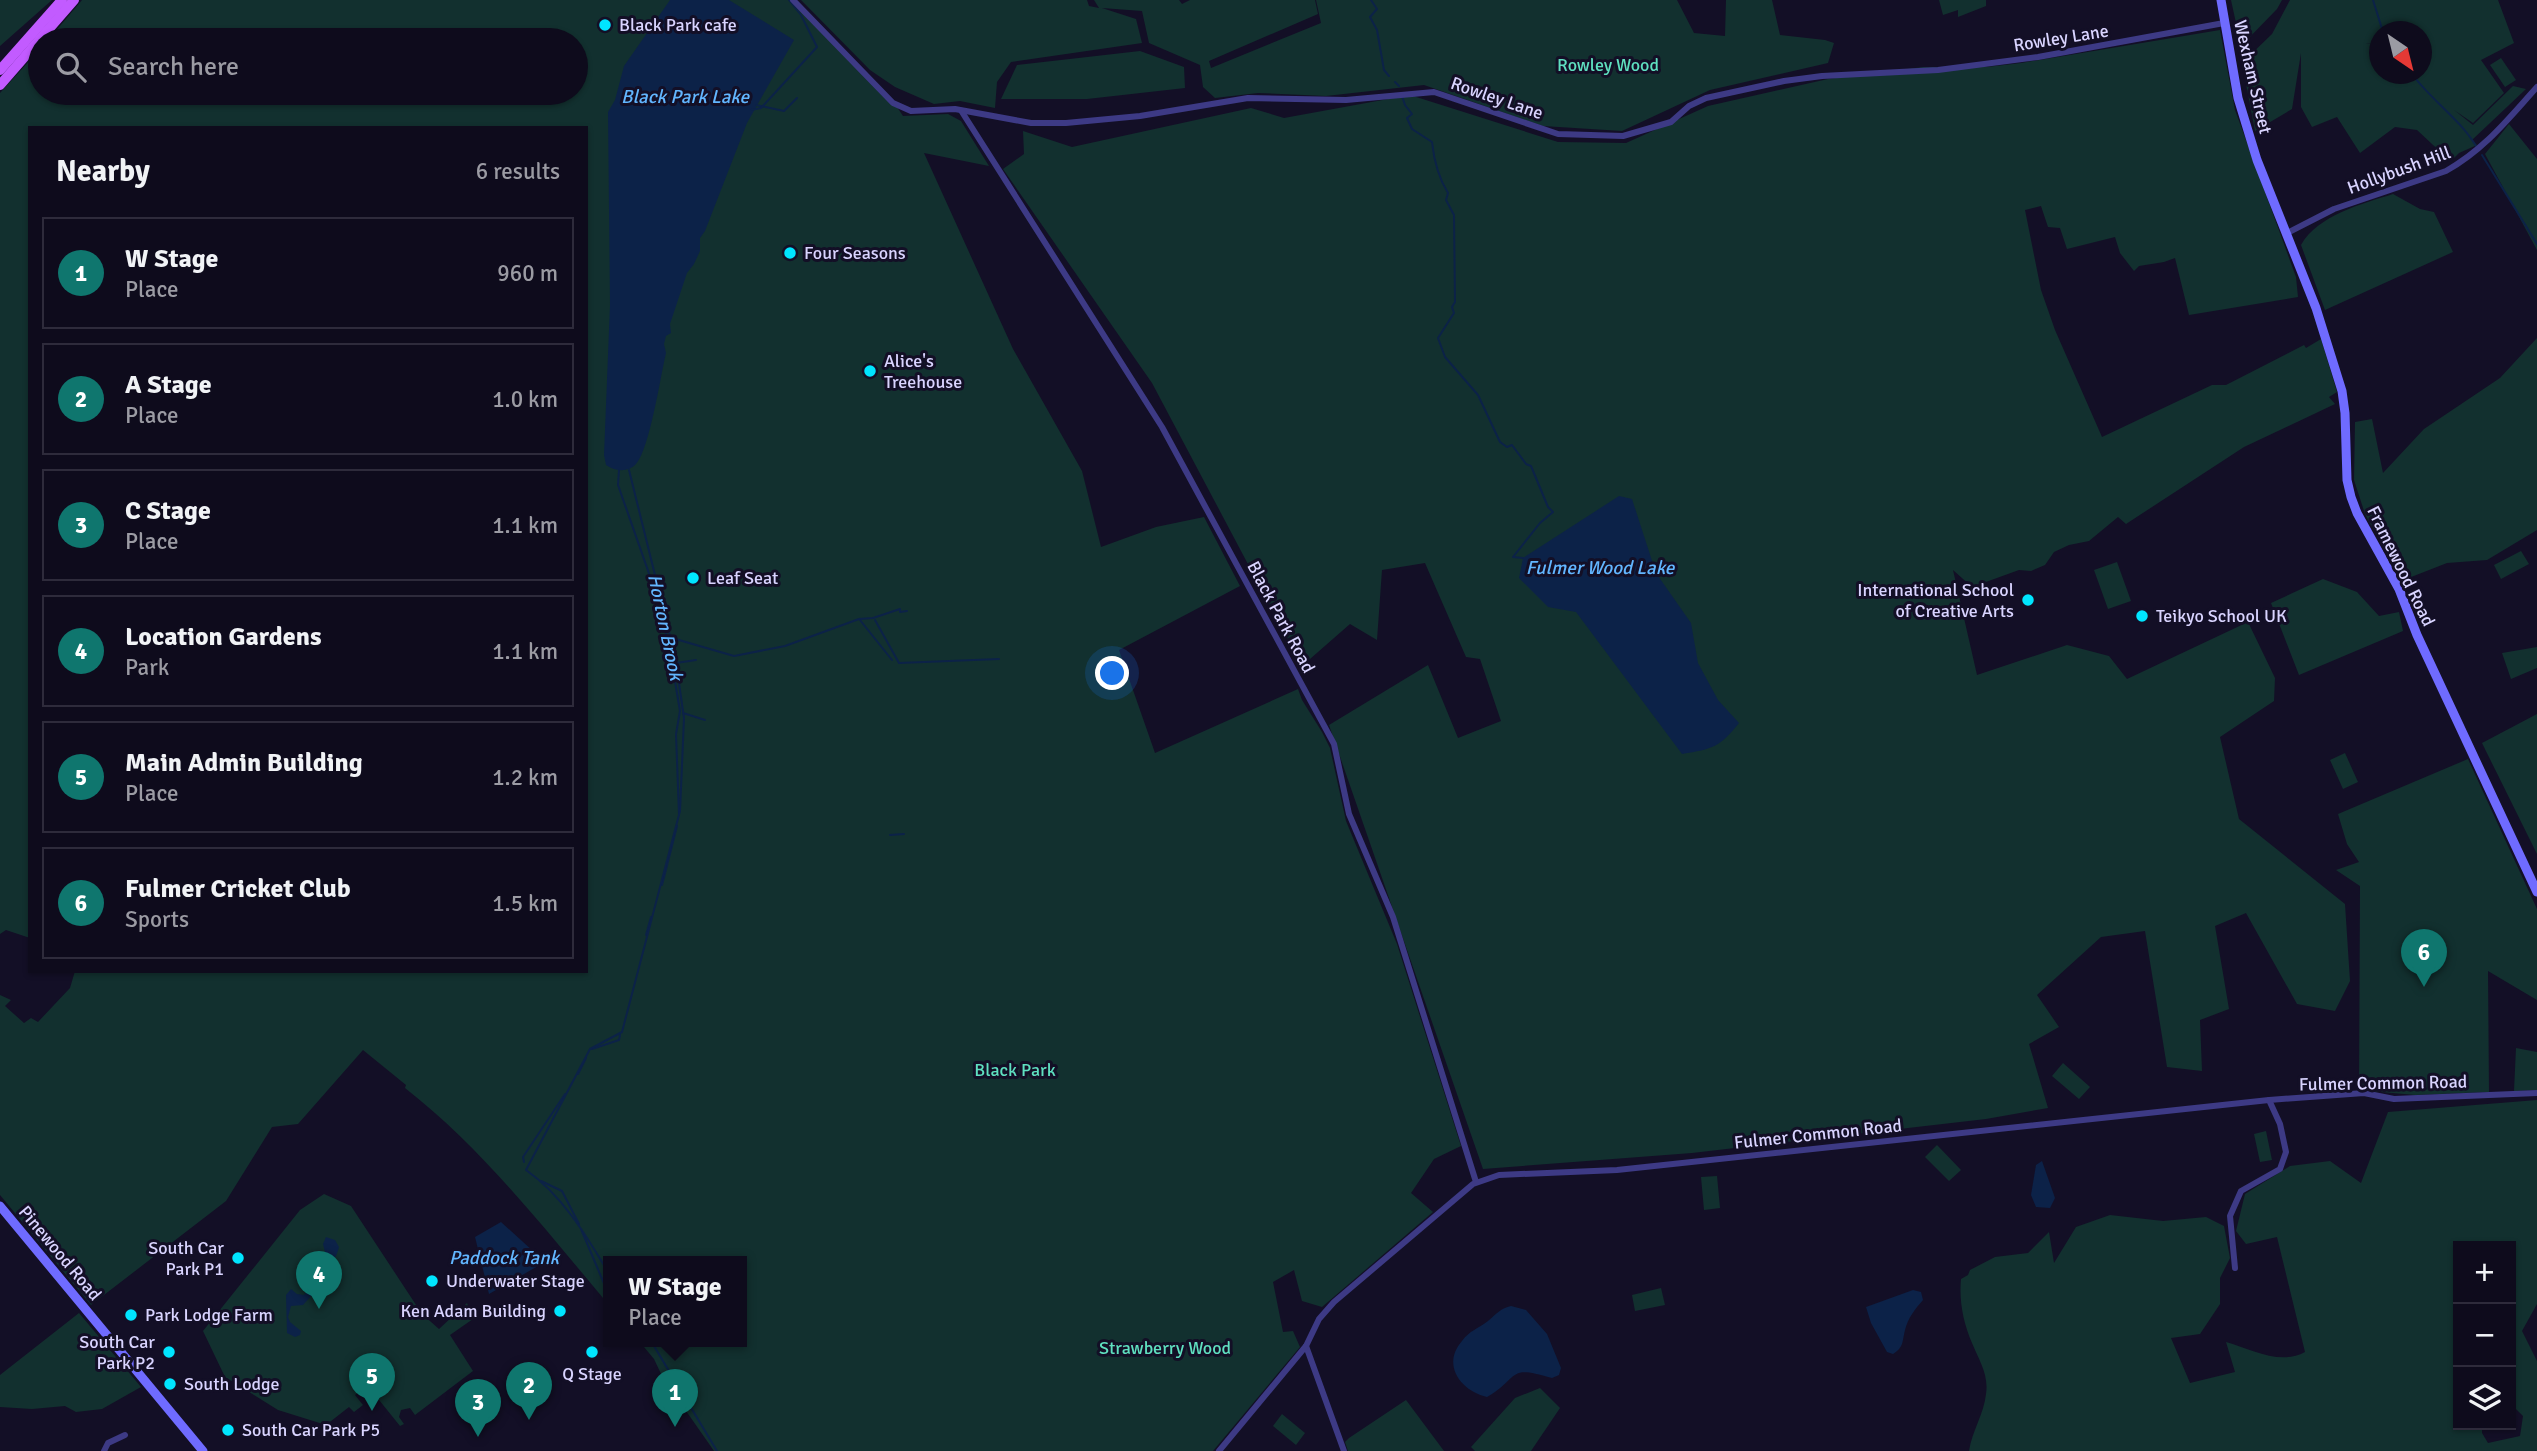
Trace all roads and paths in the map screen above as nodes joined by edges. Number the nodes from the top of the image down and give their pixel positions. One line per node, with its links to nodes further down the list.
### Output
1 (62, 0): 6 (main road)
2 (74, 0): 7 (main road)
3 (793, 0): 13 (street, Rowley Lane)
4 (2221, 0): 5 (street, Wexham Street)
5 (2224, 23): 13 (street, Rowley Lane); 14 (street, Wexham Street)
6 (37, 28)
7 (50, 28)
8 (28, 38): 10 (main road)
9 (28, 53): 11 (main road)
10 (0, 70)
11 (0, 85)
12 (2537, 87): 15 (street, Hollybush Hill)
13 (962, 112): 19 (street, Black Park Road)
14 (2257, 160): 15 (street, Framewood Road)
15 (2287, 233): 16 (street, Framewood Road)
16 (2537, 892)
17 (2537, 1093): 18 (street, Fulmer Common Road)
18 (2269, 1100): 19 (street, Fulmer Common Road); 21 (street)
19 (1476, 1182): 22 (street, Fulmer Common Road)
20 (0, 1206): 25 (street, Pinewood Road)
21 (2235, 1268)
22 (1306, 1346): 26 (street, Fulmer Common Road); 27 (street)
23 (125, 1435): 24 (street)
24 (104, 1451)
25 (203, 1451)
26 (1219, 1451)
27 (1344, 1451)

